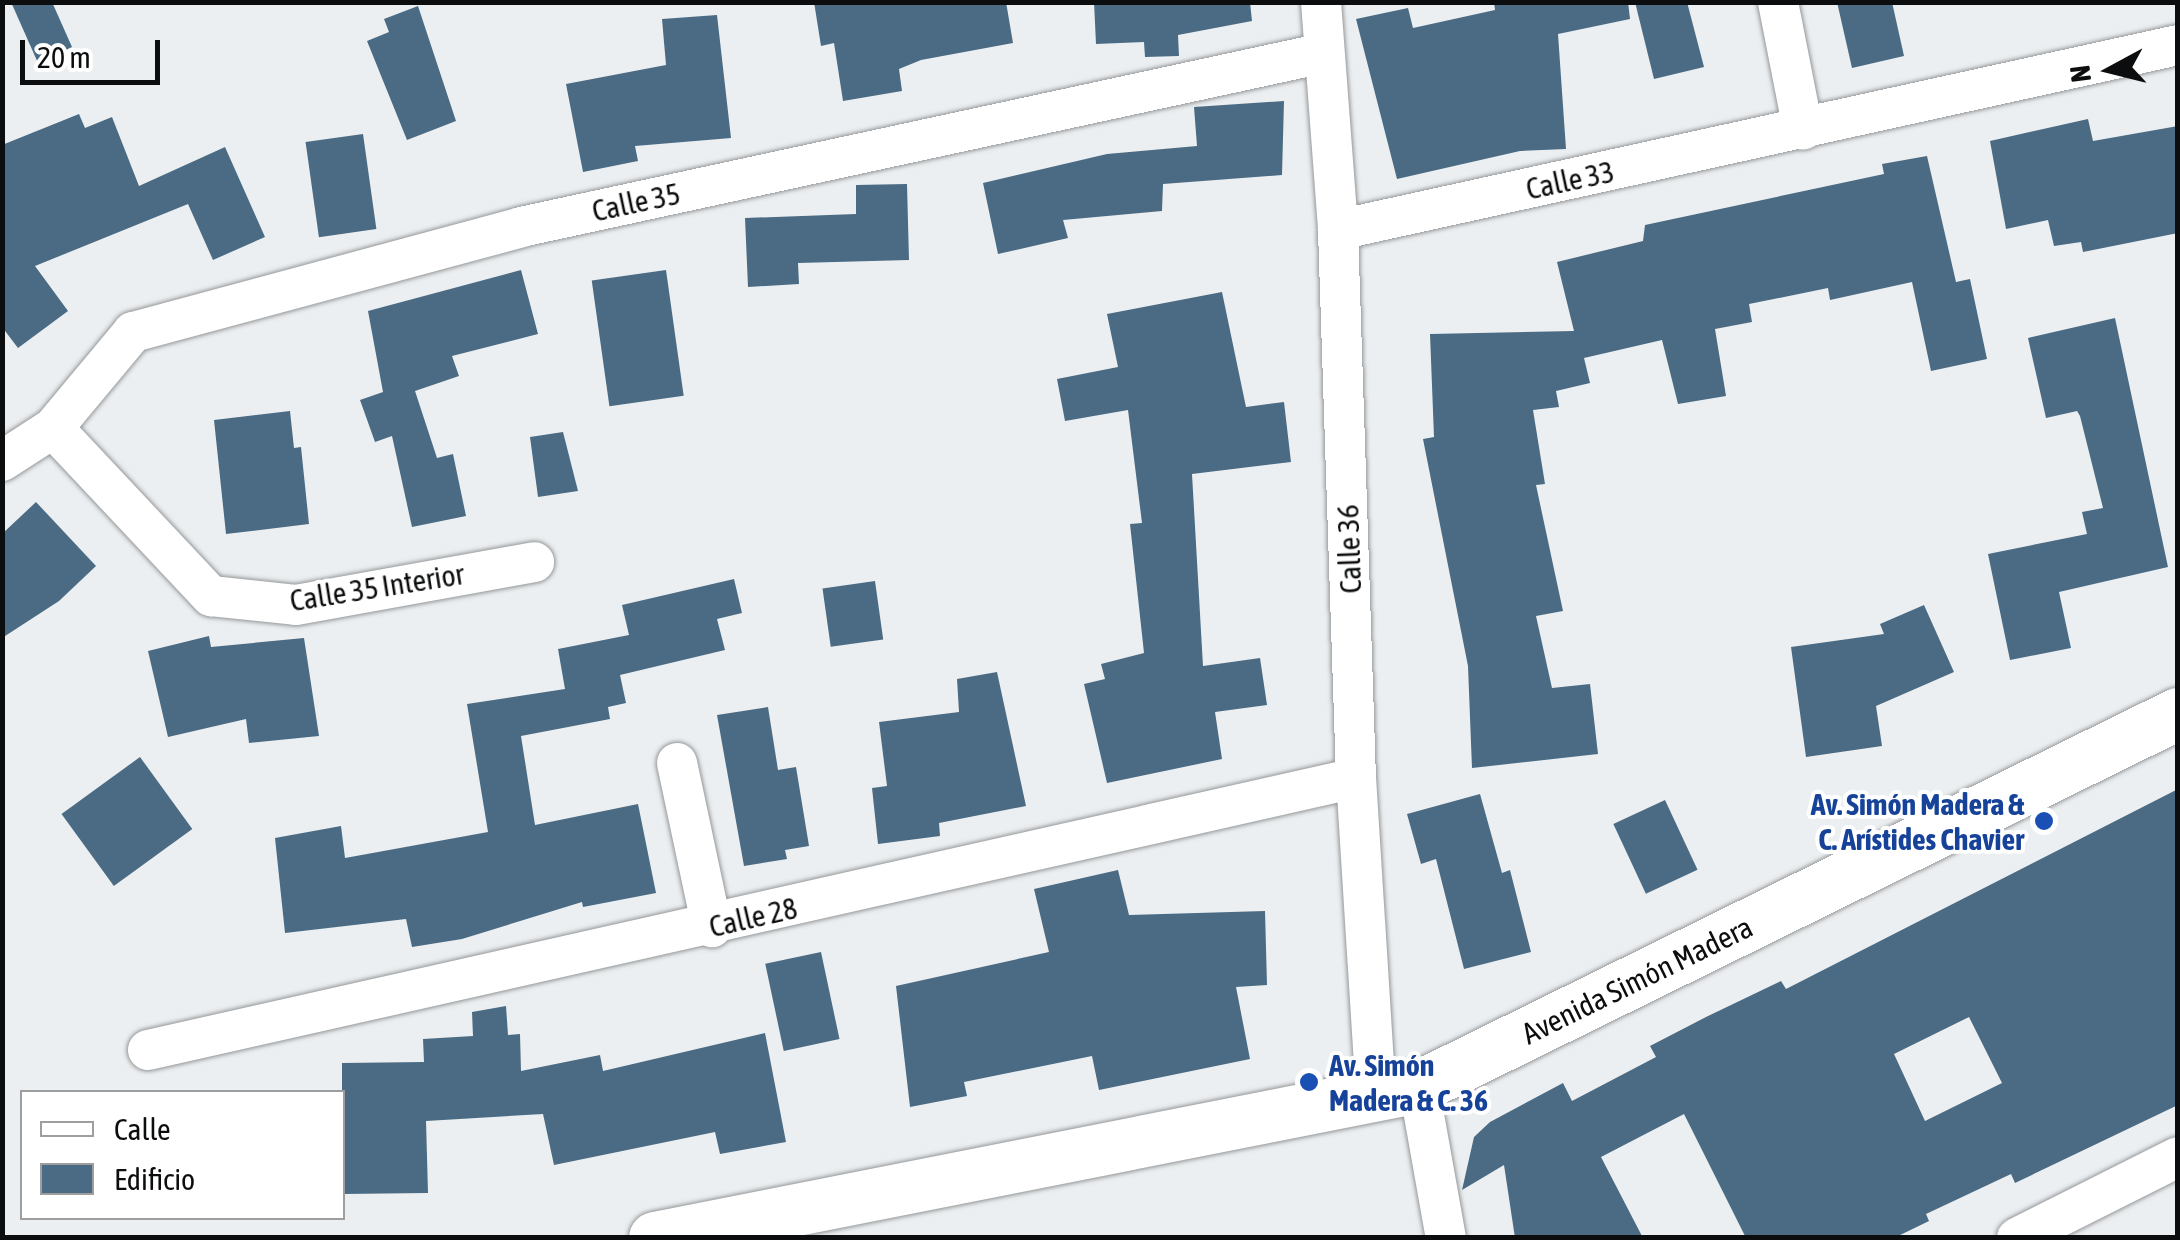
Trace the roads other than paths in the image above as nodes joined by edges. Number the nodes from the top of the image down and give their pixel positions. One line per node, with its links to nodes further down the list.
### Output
1 (1321, 2): 4 (street, Calle 36)
2 (1778, 2): 5 (street)
3 (2178, 45): 5 (street, Calle 33)
4 (1324, 53): 6 (street, Calle 36); 7 (street, Calle 35)
5 (1802, 130): 6 (street, Calle 33)
6 (1338, 230): 12 (street, Calle 36)
7 (53, 428): 8 (street, Calle 35); 9 (street, Calle 35 Interior)
8 (2, 461)
9 (534, 562)
10 (2178, 714): 15 (street, Avenida Simón Madera)
11 (677, 763): 13 (street)
12 (1356, 778): 13 (street, Calle 28); 15 (street, Calle 36)
13 (712, 927): 14 (street, Calle 28)
14 (148, 1050)
15 (1398, 1092): 17 (street, Avenida Simón Madera); 18 (street, Calle 36)
16 (2178, 1157): 19 (street)
17 (655, 1238)
18 (1446, 1238)
19 (2017, 1238)

